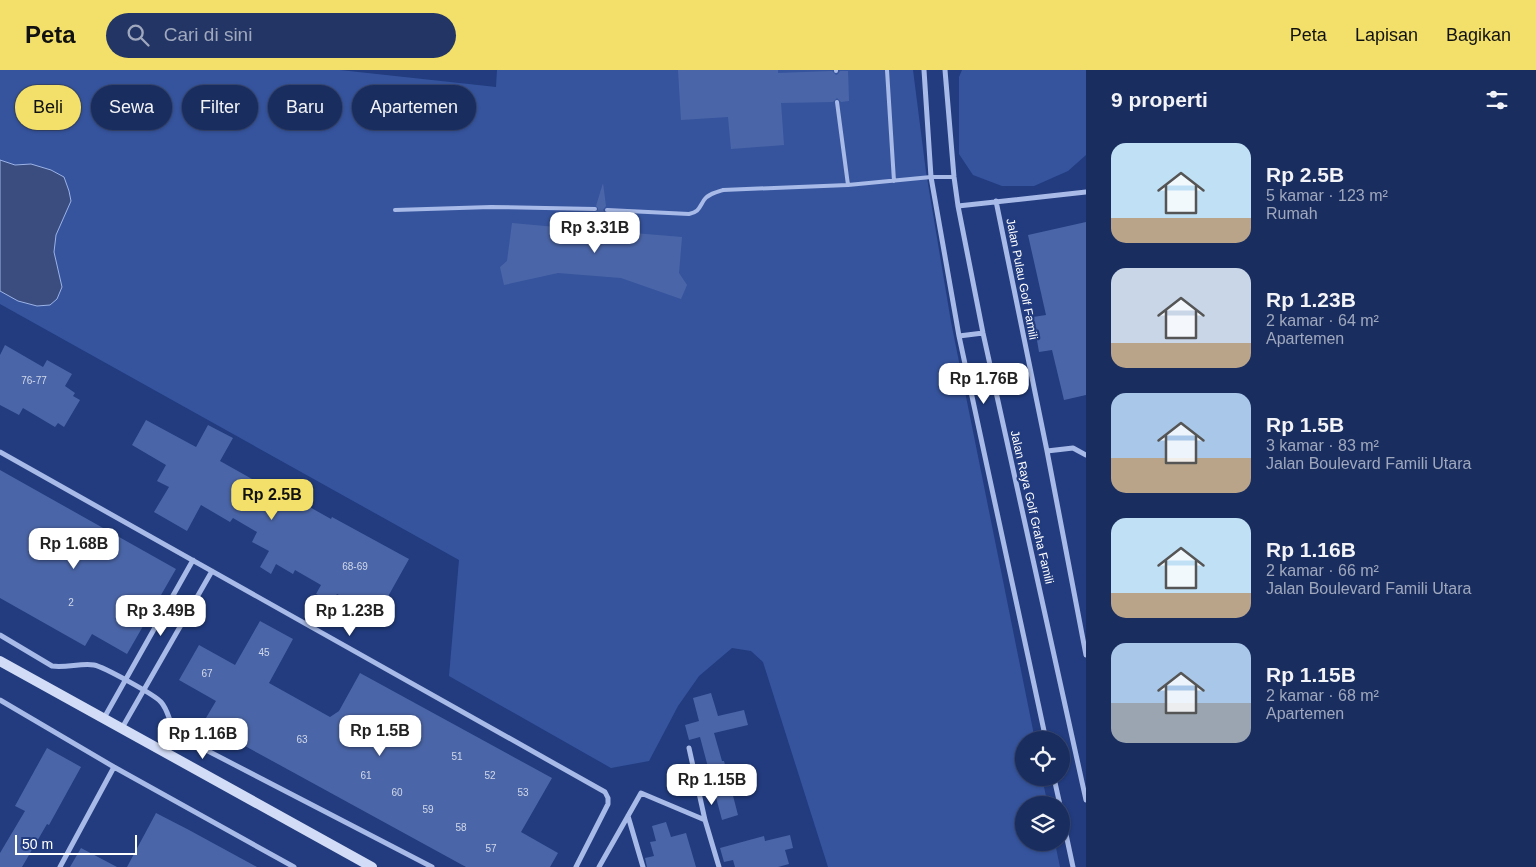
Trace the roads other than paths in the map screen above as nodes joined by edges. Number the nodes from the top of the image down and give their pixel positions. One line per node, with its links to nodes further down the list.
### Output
1 (887, 70): 7 (lane)
2 (924, 70): 5 (street)
3 (945, 70): 6 (street, Jalan Raya Golf Graha Famili)
4 (837, 102): 8 (lane)
5 (931, 177): 6 (lane); 7 (lane); 16 (street)
6 (954, 177): 11 (street, Jalan Raya Golf Graha Famili)
7 (894, 181): 8 (lane)
8 (848, 185): 14 (lane)
9 (1086, 192): 10 (street)
10 (996, 201): 11 (street); 17 (street, Jalan Pulau Golf Famili)
11 (958, 206): 15 (street, Jalan Raya Golf Graha Famili)
12 (595, 209): 13 (lane)
13 (395, 210)
14 (607, 210)
15 (983, 334): 16 (street); 33 (street, Jalan Raya Golf Graha Famili)
16 (959, 336): 30 (street)
17 (1046, 450): 19 (street); 23 (street, Jalan Pulau Golf Famili)
18 (0, 452): 20 (street)
19 (1086, 455)
20 (193, 560): 21 (street); 25 (street)
21 (212, 571): 26 (street); 41 (street)
22 (0, 635): 25 (street)
23 (1086, 655)
24 (0, 661): 28 (street)
25 (126, 680): 26 (street); 28 (street)
26 (143, 691): 29 (street); 40 (street)
27 (0, 700): 32 (street)
28 (104, 718): 29 (street)
29 (122, 728): 39 (street)
30 (1044, 731)
31 (689, 748): 35 (street)
32 (114, 767): 37 (street); 38 (street)
33 (1086, 800)
34 (628, 816): 35 (street); 42 (street); 43 (street)
35 (705, 820): 44 (street)
36 (1070, 851): 45 (street)
37 (60, 867)
38 (294, 867)
39 (372, 867)
40 (432, 867)
41 (576, 867)
42 (598, 867)
43 (643, 867)
44 (719, 867)
45 (1073, 867)

